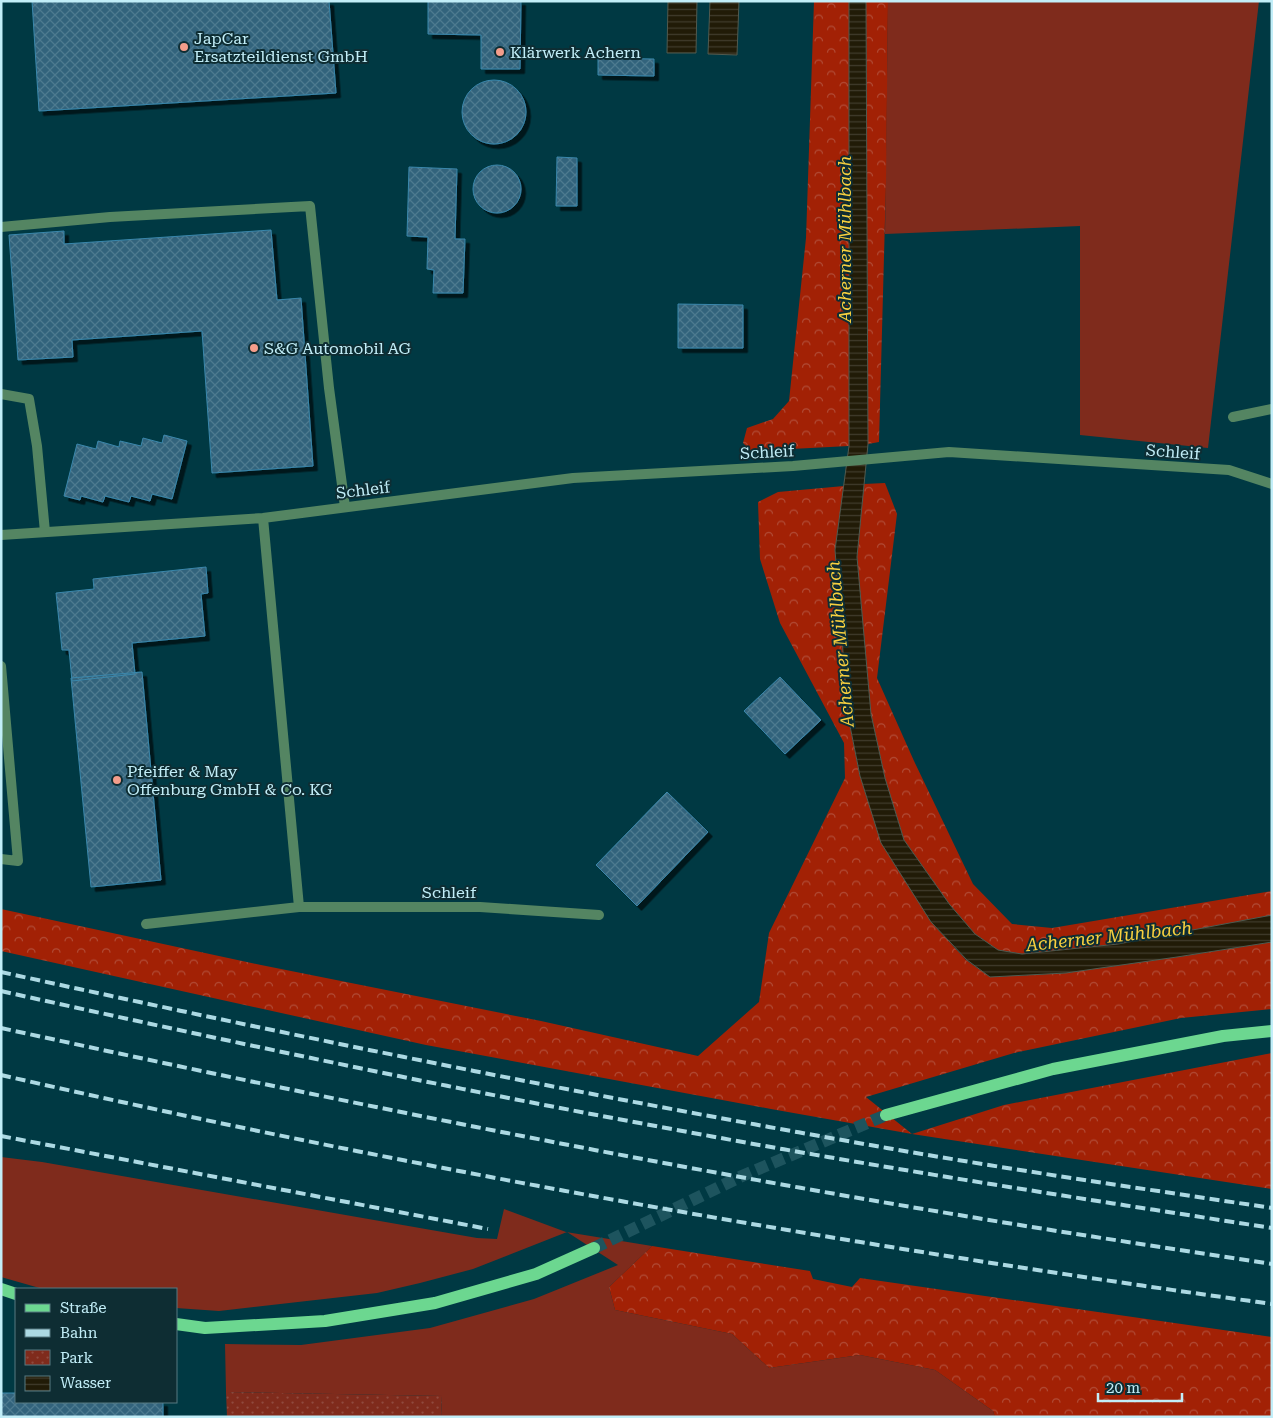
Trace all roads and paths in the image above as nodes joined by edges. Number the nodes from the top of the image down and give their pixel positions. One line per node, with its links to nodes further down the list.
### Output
1 (1, 227): 6 (street)
2 (1, 394): 8 (street)
3 (1272, 409): 4 (street)
4 (1233, 417)
5 (1272, 484): 6 (street, Schleif)
6 (345, 507): 7 (street, Schleif)
7 (263, 518): 8 (street, Schleif); 12 (street)
8 (45, 532): 9 (street, Schleif)
9 (1, 535)
10 (1, 666): 11 (street)
11 (1, 859)
12 (299, 907): 13 (street, Schleif); 14 (street, Schleif)
13 (599, 915)
14 (146, 924)
15 (1272, 1031): 16 (main road)
16 (886, 1115)
17 (594, 1248): 20 (main road)
18 (1, 1289): 19 (main road)
19 (15, 1294)
20 (178, 1324)

